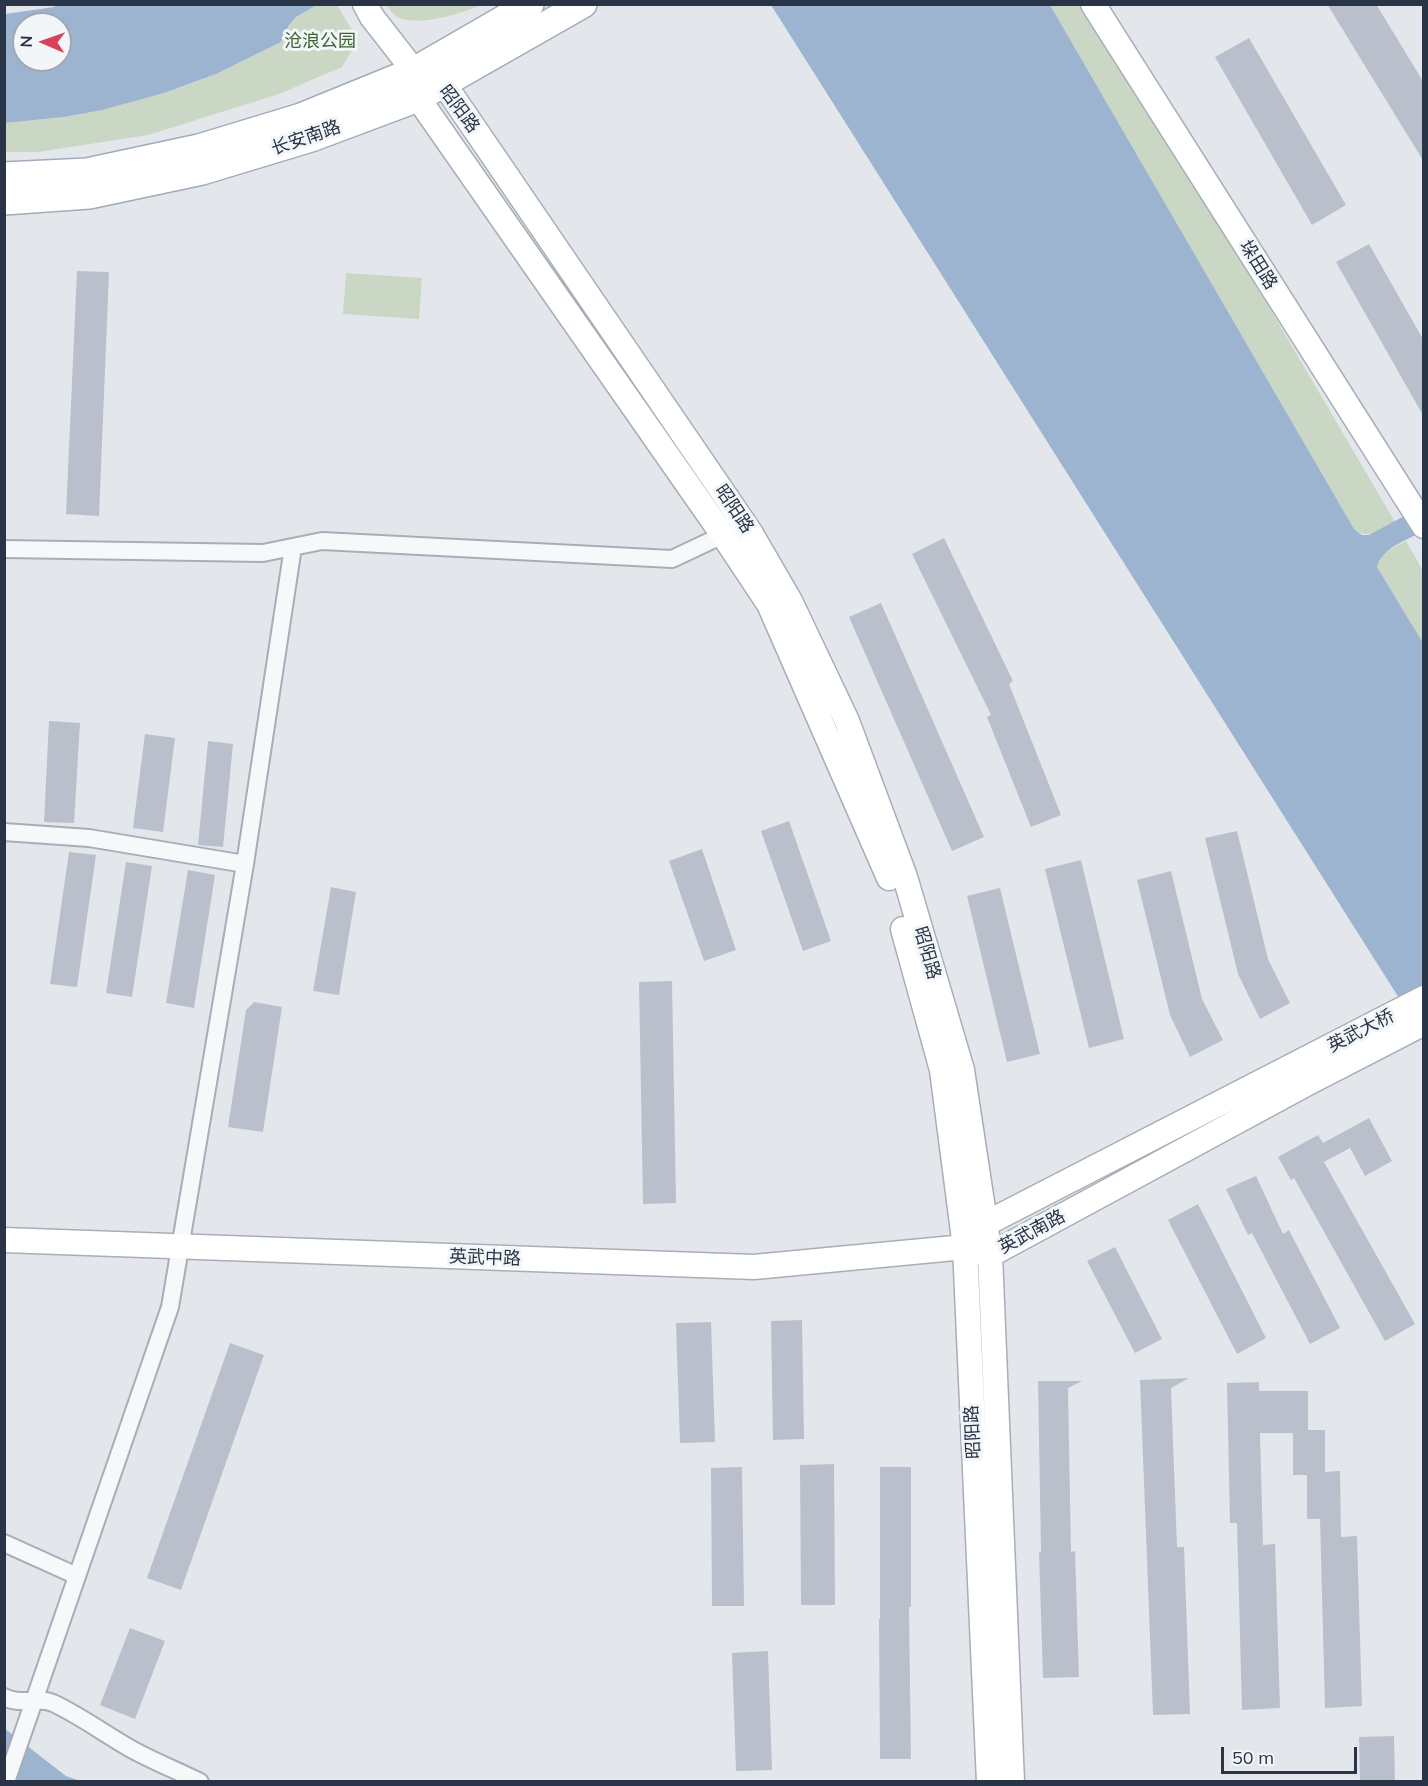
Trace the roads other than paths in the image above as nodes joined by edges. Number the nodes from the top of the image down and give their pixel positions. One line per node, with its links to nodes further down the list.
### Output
1 (583, 4): 4 (main road, 长安南路)
2 (1093, 4): 10 (main road, 垛田路)
3 (369, 11): 5 (main road)
4 (537, 15): 5 (main road, 长安南路); 6 (main road, 长安南路)
5 (414, 70): 6 (main road, 昭阳路); 7 (main road, 昭阳路); 8 (main road, 长安南路)
6 (444, 84): 7 (main road, 长安南路); 19 (main road, 昭阳路)
7 (418, 98): 9 (main road, 长安南路); 11 (main road, 昭阳路)
8 (4, 177)
9 (4, 201)
10 (1418, 517)
11 (723, 535): 12 (street); 22 (main road, 昭阳路)
12 (293, 547): 13 (street); 15 (street)
13 (4, 549)
14 (4, 832): 15 (street)
15 (245, 864): 21 (street)
16 (1424, 998): 18 (main road, 英武大桥)
17 (1424, 1023): 18 (main road, 英武大桥)
18 (1303, 1073): 19 (main road, 英武南路); 23 (main road, 英武南路)
19 (986, 1224): 22 (main road, 英武南路); 23 (main road, 昭阳路)
20 (4, 1240): 21 (main road, 英武中路)
21 (180, 1247): 22 (main road, 英武中路); 25 (street)
22 (965, 1247): 23 (main road, 英武南路); 30 (main road, 昭阳路)
23 (990, 1255): 31 (main road, 昭阳路)
24 (4, 1544): 25 (street)
25 (77, 1576): 27 (street)
26 (4, 1697): 27 (street)
27 (33, 1704): 28 (street); 29 (street)
28 (6, 1782)
29 (200, 1782)
30 (989, 1782)
31 (1012, 1782)

